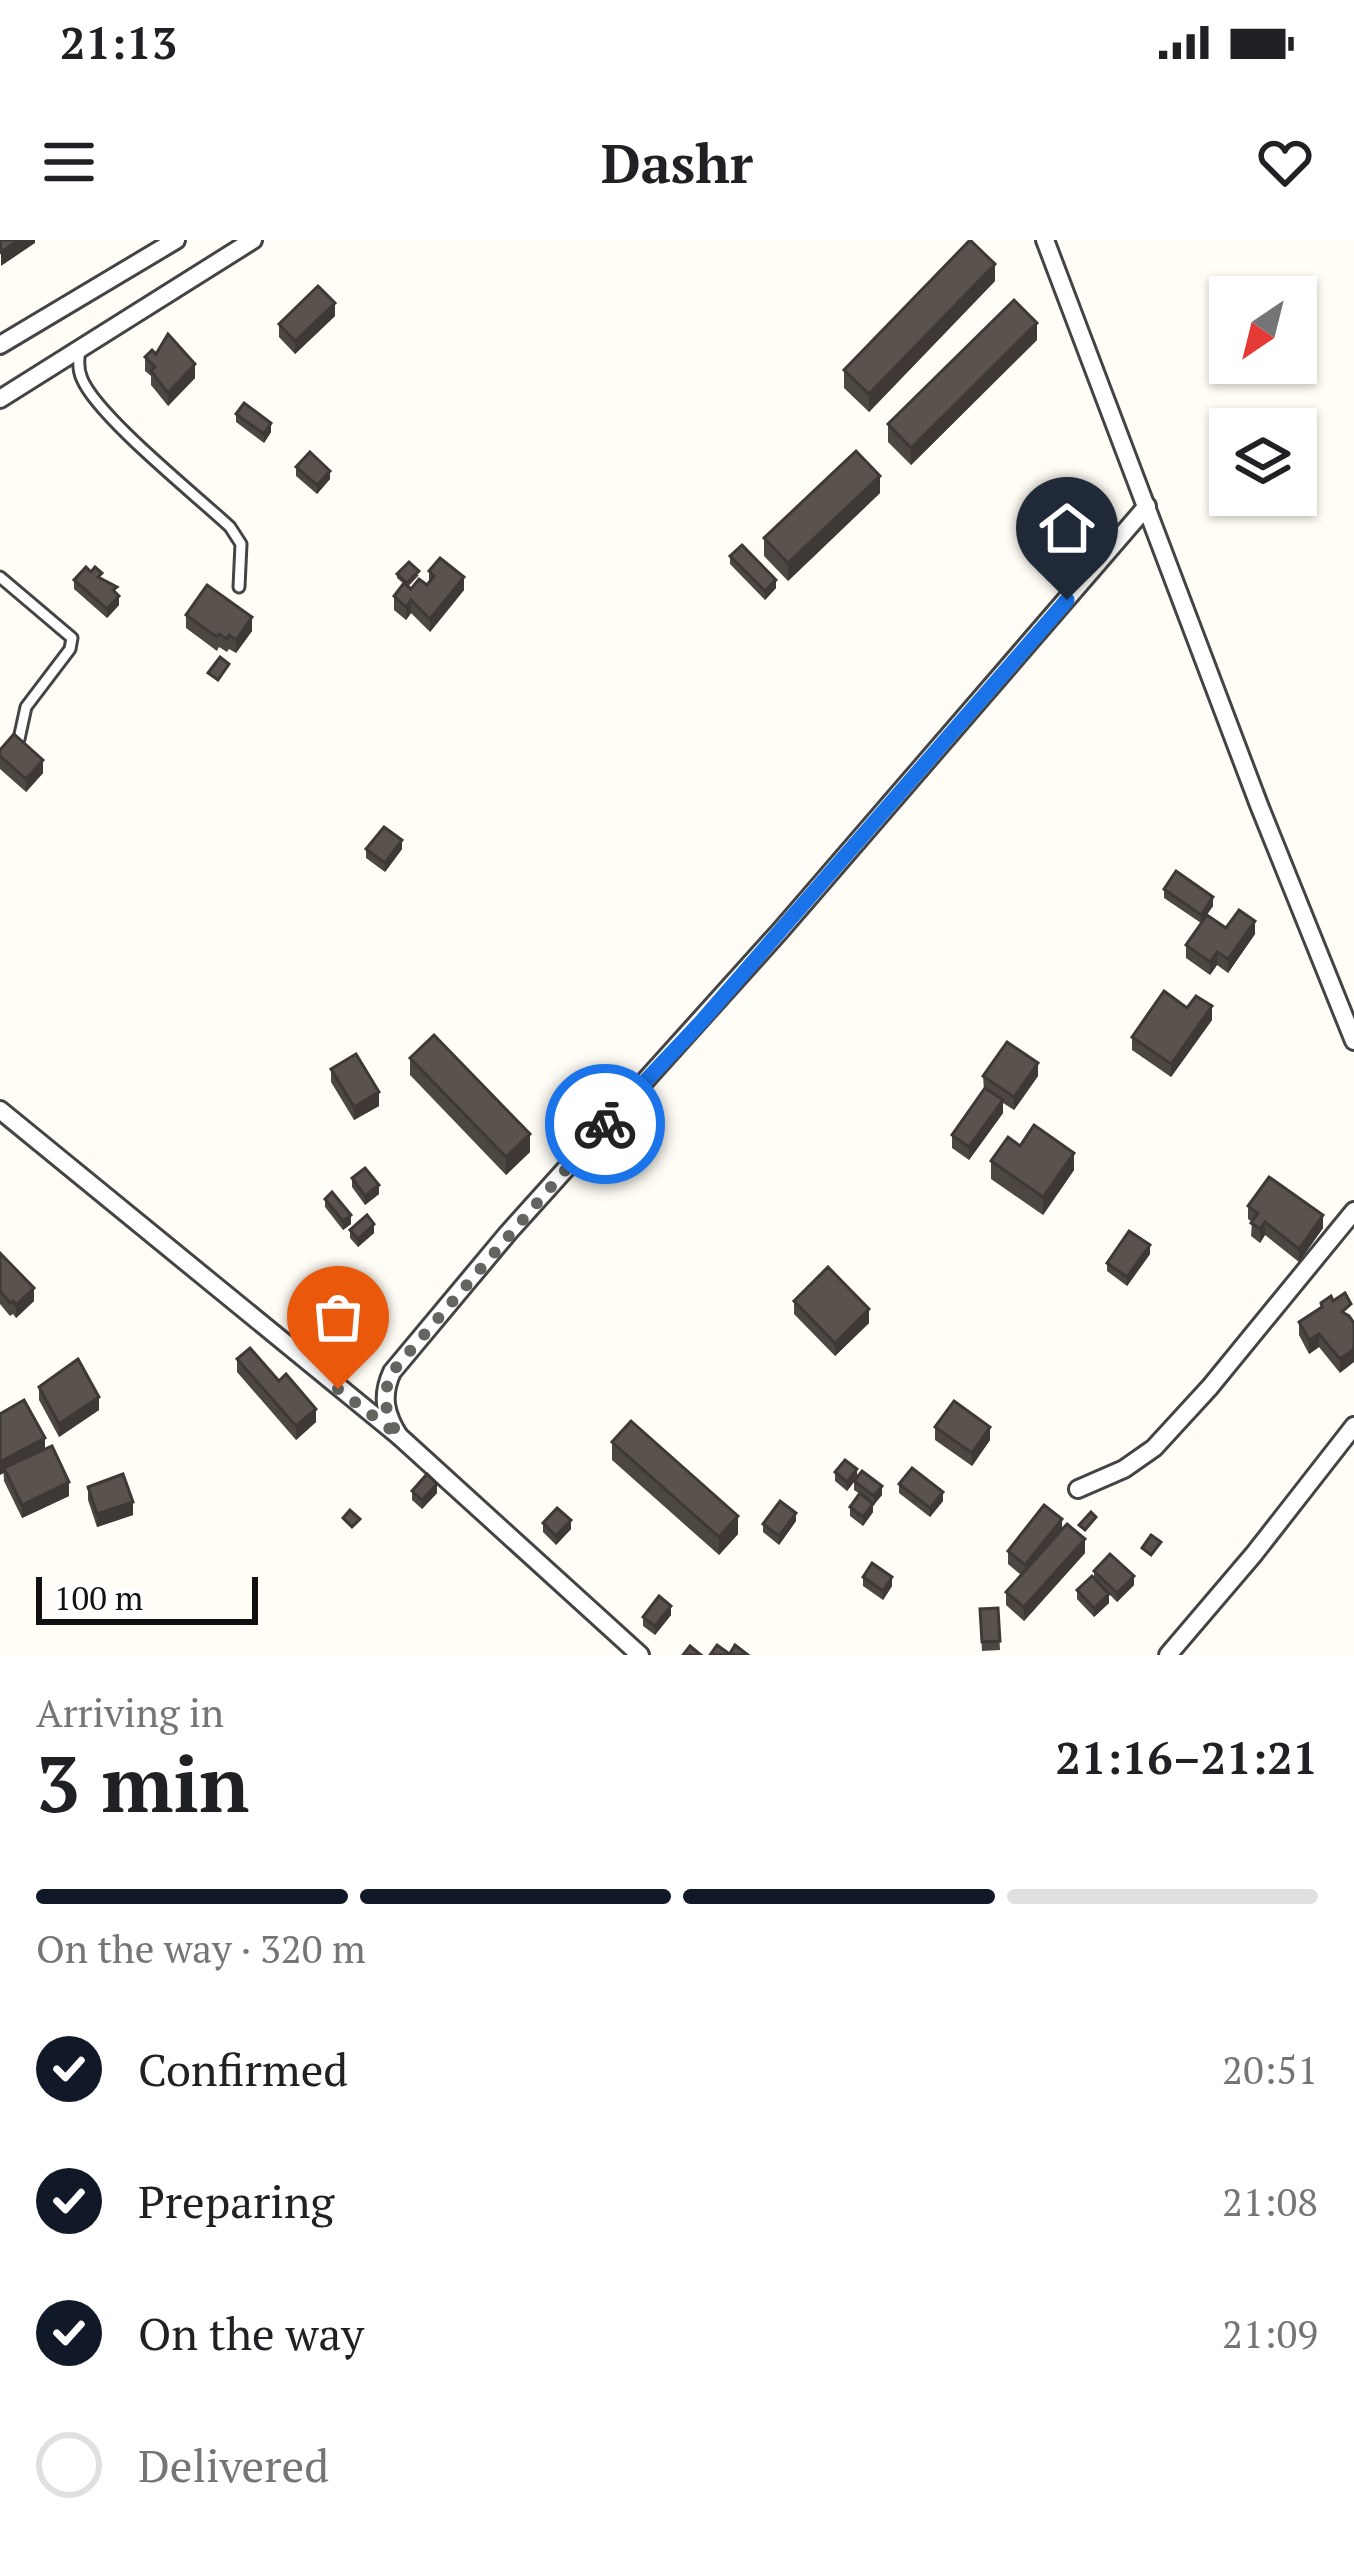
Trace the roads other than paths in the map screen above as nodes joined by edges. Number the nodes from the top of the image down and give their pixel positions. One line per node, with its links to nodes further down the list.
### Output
1 (176, 240): 4 (street)
2 (253, 240): 5 (street)
3 (1045, 240): 7 (street)
4 (0, 345)
5 (81, 346): 6 (street); 9 (lane)
6 (0, 399)
7 (1147, 506): 11 (street); 15 (street)
8 (0, 577): 10 (lane)
9 (239, 587)
10 (19, 739)
11 (1354, 1041)
12 (0, 1111): 15 (street)
13 (1354, 1211): 16 (street)
14 (1354, 1426): 18 (street)
15 (399, 1436): 17 (street)
16 (1078, 1489)
17 (640, 1655)
18 (1168, 1655)

